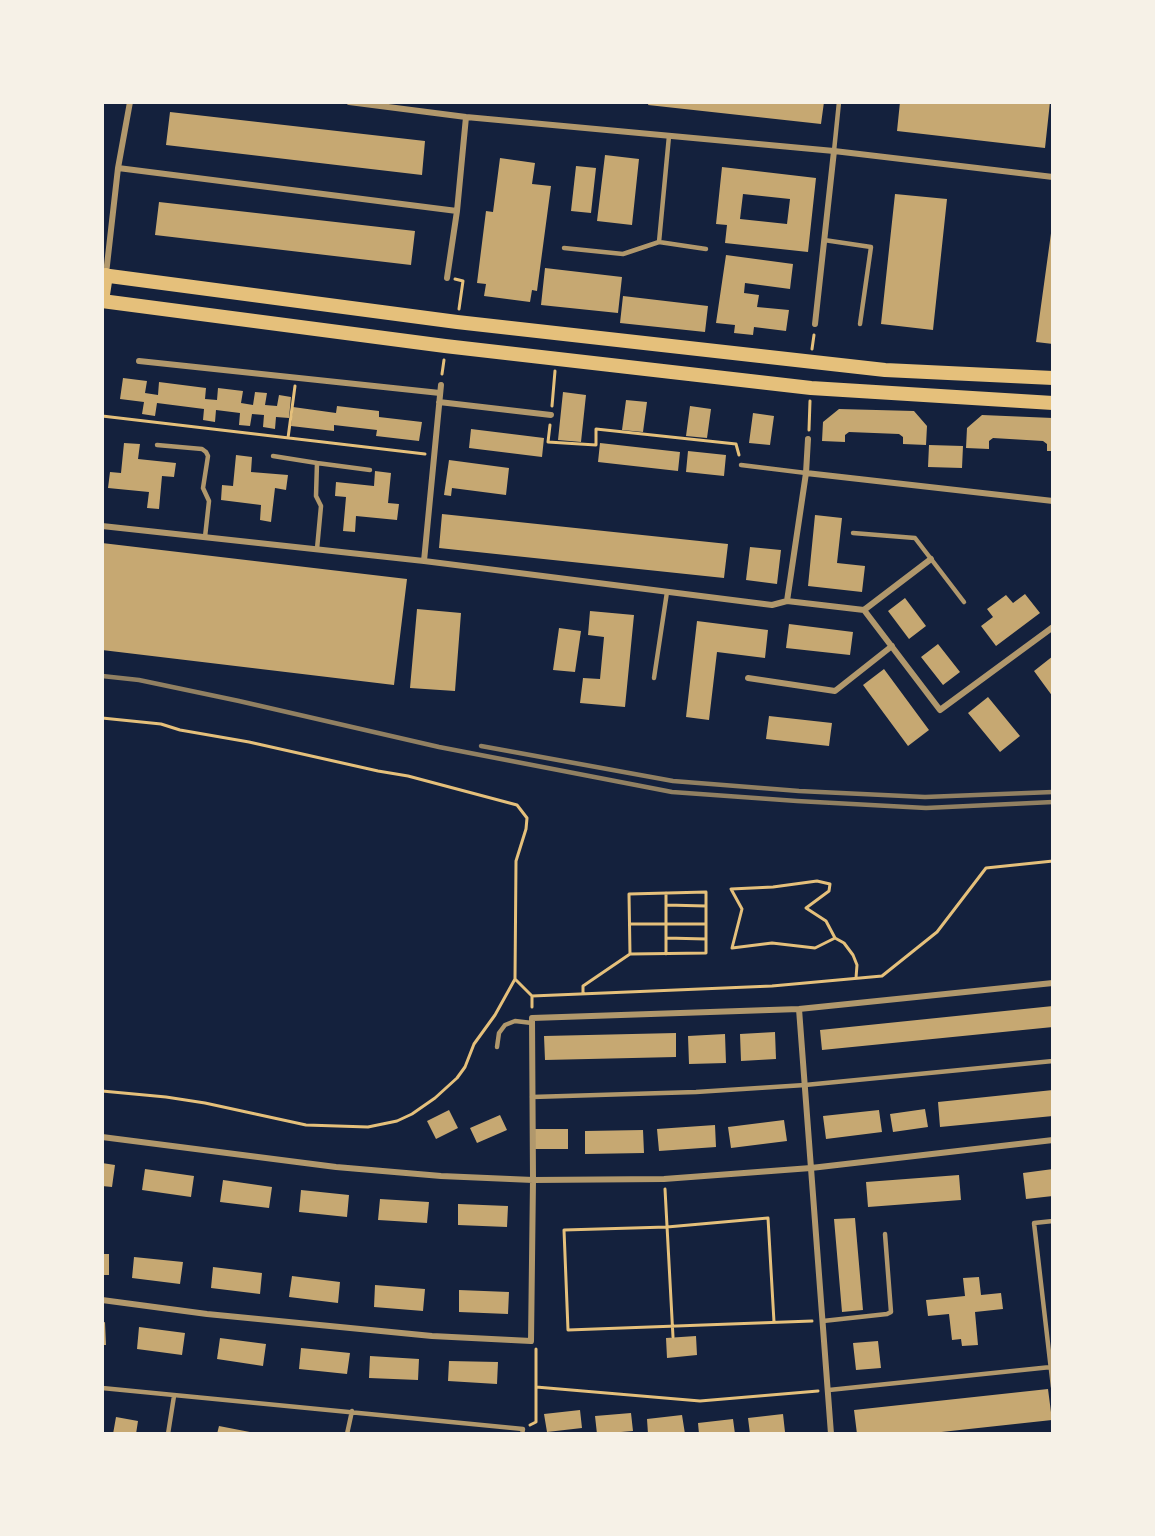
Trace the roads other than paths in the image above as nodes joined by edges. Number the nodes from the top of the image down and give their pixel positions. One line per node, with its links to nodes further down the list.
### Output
1 (130, 102): 7 (street)
2 (350, 102): 4 (street)
3 (839, 102): 6 (lane)
4 (466, 117): 5 (street); 9 (street)
5 (669, 136): 6 (street); 11 (lane)
6 (834, 151): 8 (street); 10 (street)
7 (118, 168): 9 (street); 14 (street)
8 (1053, 177)
9 (457, 211): 15 (street)
10 (824, 240): 17 (street); 18 (lane)
11 (659, 242): 12 (lane); 13 (lane)
12 (564, 248)
13 (706, 249)
14 (104, 275): 16 (main road); 20 (main road)
15 (447, 278)
16 (102, 301): 24 (main road)
17 (815, 324)
18 (860, 324)
19 (139, 361): 22 (street)
20 (1053, 378)
21 (441, 385): 22 (street)
22 (440, 393): 23 (street)
23 (439, 402): 25 (street); 39 (street)
24 (1053, 403)
25 (551, 415)
26 (808, 439): 32 (street)
27 (157, 445): 36 (lane)
28 (273, 456): 29 (lane)
29 (317, 463): 31 (lane); 37 (lane)
30 (741, 465): 32 (lane)
31 (370, 470)
32 (806, 473): 33 (street); 41 (street)
33 (1053, 501)
34 (102, 526): 36 (street)
35 (853, 533): 38 (lane)
36 (205, 537): 37 (street)
37 (317, 549): 39 (street)
38 (931, 559): 42 (lane); 43 (street)
39 (424, 561): 40 (street)
40 (667, 592): 41 (street); 46 (lane)
41 (787, 602): 43 (street)
42 (964, 602)
43 (864, 610): 45 (street)
44 (1053, 627): 45 (street)
45 (891, 646): 47 (street)
46 (654, 678)
47 (748, 678)
48 (1053, 984): 49 (street)
49 (799, 1009): 50 (street); 53 (street)
50 (532, 1021): 51 (lane); 54 (street)
51 (497, 1047)
52 (1053, 1061): 53 (lane)
53 (805, 1085): 54 (lane); 57 (street)
54 (532, 1098): 58 (street)
55 (102, 1137): 58 (street)
56 (1053, 1140): 57 (street)
57 (811, 1168): 58 (street); 62 (street)
58 (533, 1180): 61 (street)
59 (1053, 1221): 63 (lane)
60 (885, 1234): 62 (lane)
61 (102, 1300)
62 (823, 1321): 66 (street)
63 (1051, 1367): 64 (lane); 66 (lane)
64 (1053, 1387)
65 (102, 1388): 67 (lane)
66 (828, 1390): 72 (street)
67 (174, 1396): 68 (lane); 70 (lane)
68 (352, 1411): 69 (lane); 71 (lane)
69 (522, 1432)
70 (168, 1434)
71 (347, 1434)
72 (831, 1434)

